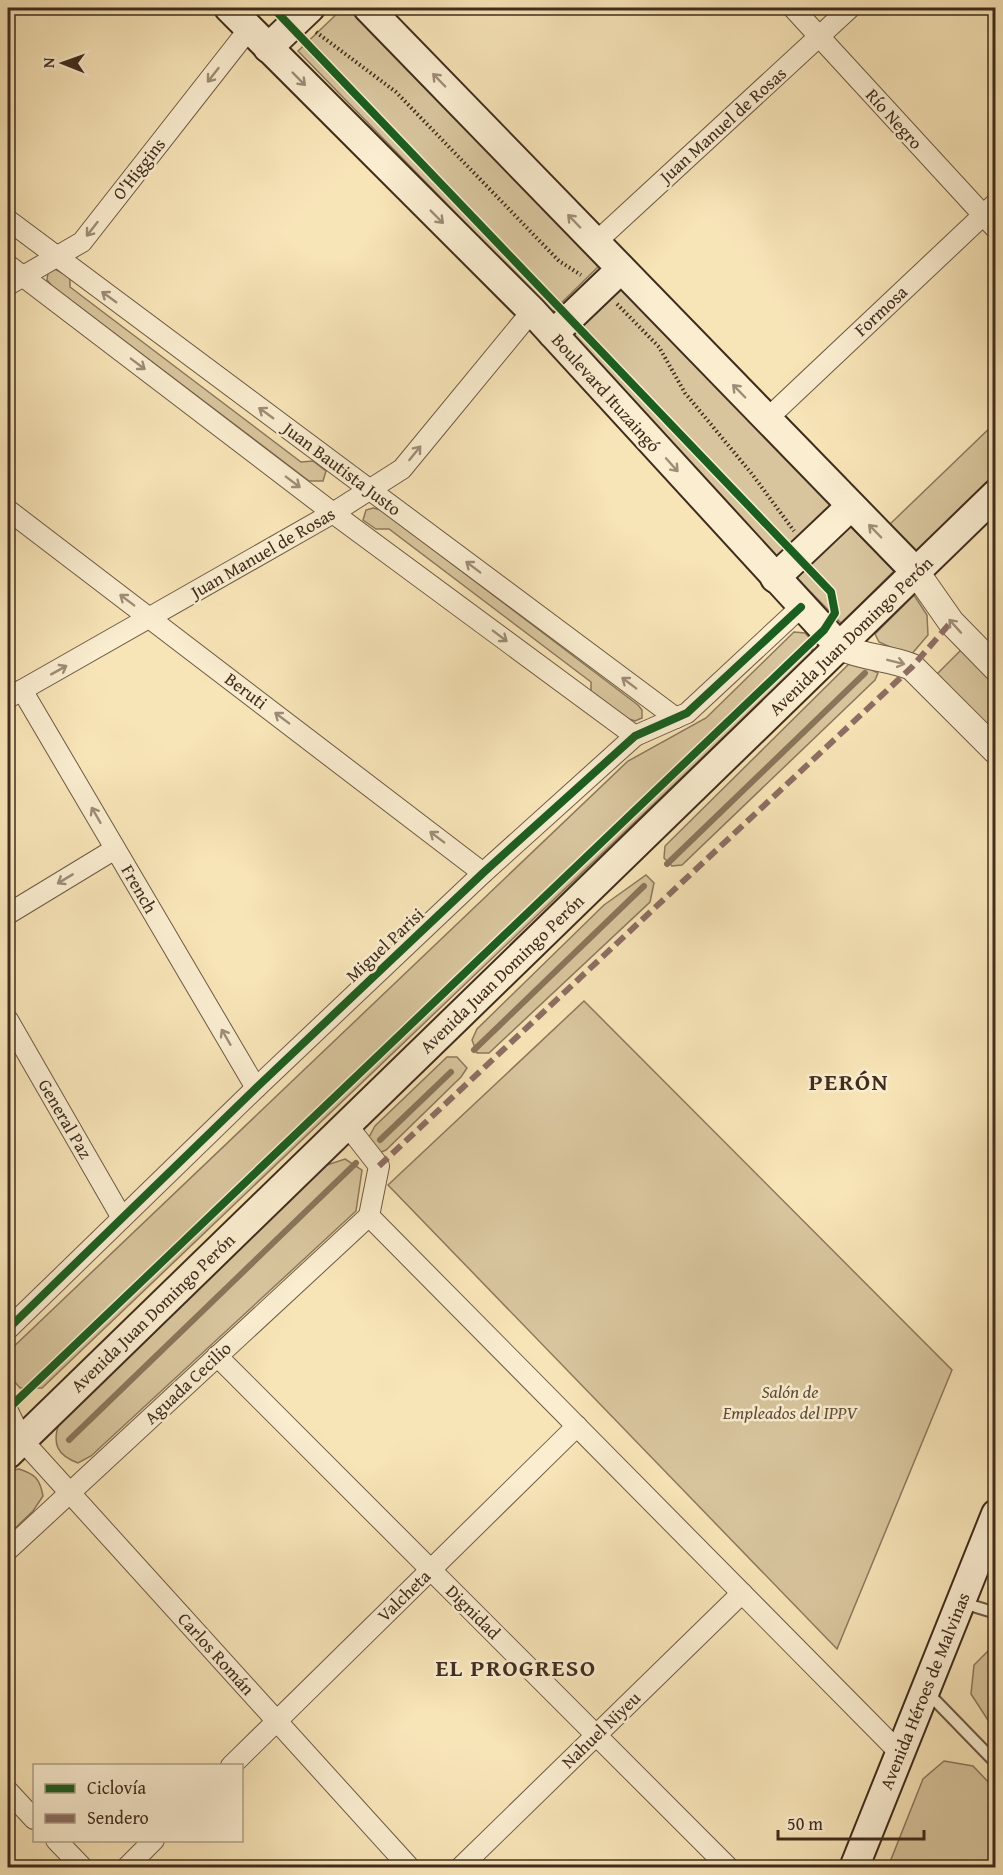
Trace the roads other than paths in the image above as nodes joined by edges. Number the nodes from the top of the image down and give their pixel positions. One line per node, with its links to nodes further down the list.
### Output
1 (229, 8): 7 (main road, Boulevard Ituzaingó)
2 (368, 8): 10 (main road, one-way to 2)
3 (793, 8): 6 (street, Río Negro)
4 (850, 8): 6 (street, Juan Manuel de Rosas)
5 (305, 12): 7 (main road)
6 (819, 37): 8 (street, Río Negro); 10 (street, Juan Manuel de Rosas)
7 (258, 38): 11 (street, O'Higgins, one-way to 11); 14 (main road, Boulevard Ituzaingó, one-way to 14)
8 (991, 216): 16 (street, Formosa)
9 (8, 220): 11 (street, Juan Bautista Justo)
10 (595, 243): 13 (main road)
11 (57, 258): 12 (street, O'Higgins); 17 (street, Juan Bautista Justo, one-way to 11)
12 (12, 276): 21 (street, one-way to 21)
13 (612, 278): 15 (main road); 16 (main road, one-way to 13)
14 (532, 311): 15 (main road, Boulevard Ituzaingó); 17 (street, Juan Manuel de Rosas, one-way to 14)
15 (553, 334): 23 (main road, Boulevard Ituzaingó, one-way to 23)
16 (767, 419): 19 (main road)
17 (370, 490): 21 (street, Juan Manuel de Rosas); 29 (street, Juan Bautista Justo, one-way to 17)
18 (996, 494): 22 (main road, Avenida Juan Domingo Perón)
19 (851, 506): 22 (main road, one-way to 19); 23 (main road)
20 (8, 510): 25 (street, Beruti, one-way to 20)
21 (333, 513): 25 (street, Juan Manuel de Rosas); 30 (street, one-way to 30)
22 (916, 572): 26 (main road, Avenida Juan Domingo Perón); 27 (street, one-way to 22)
23 (775, 578): 24 (main road, Boulevard Ituzaingó)
24 (801, 607): 26 (main road, Boulevard Ituzaingó); 29 (street, Miguel Parisi)
25 (151, 618): 28 (street, Juan Manuel de Rosas, one-way to 25); 33 (street, Beruti, one-way to 25)
26 (840, 647): 31 (street, Boulevard Ituzaingó, one-way to 31); 37 (main road, Avenida Juan Domingo Perón)
27 (996, 668)
28 (15, 694): 32 (street, French, one-way to 28)
29 (676, 718): 30 (street, Miguel Parisi)
30 (635, 736): 33 (street, Miguel Parisi)
31 (996, 751)
32 (115, 849): 34 (street, one-way to 34); 36 (street, French, one-way to 32)
33 (483, 873): 36 (street, Miguel Parisi)
34 (8, 914)
35 (8, 1020): 39 (street, General Paz)
36 (256, 1088): 39 (street, Miguel Parisi)
37 (347, 1125): 38 (street); 44 (main road, Avenida Juan Domingo Perón)
38 (369, 1216): 41 (street, Aguada Cecilio); 43 (street)
39 (122, 1218): 40 (street, Miguel Parisi)
40 (8, 1329)
41 (217, 1356): 45 (street, Aguada Cecilio); 48 (street, Dignidad)
42 (8, 1411): 44 (street, Carlos Román)
43 (578, 1426): 48 (street, Valcheta); 49 (street)
44 (15, 1447): 45 (street, Carlos Román)
45 (69, 1492): 47 (street, Aguada Cecilio); 53 (street, Carlos Román)
46 (996, 1514): 50 (main road, Avenida Héroes de Malvinas)
47 (8, 1550)
48 (431, 1569): 53 (street, Valcheta); 54 (street, Dignidad)
49 (742, 1593): 54 (street, Nahuel Niyeu); 55 (street)
50 (960, 1602): 51 (lane); 52 (main road, Avenida Héroes de Malvinas)
51 (996, 1614)
52 (925, 1689): 55 (main road, Avenida Héroes de Malvinas); 56 (lane)
53 (276, 1721): 57 (street, Valcheta); 64 (street, Carlos Román)
54 (596, 1735): 65 (street, Nahuel Niyeu); 66 (street, Dignidad)
55 (900, 1752): 67 (main road, Avenida Héroes de Malvinas)
56 (996, 1763)
57 (233, 1764)
58 (8, 1791): 59 (street)
59 (33, 1818)
60 (58, 1842): 62 (street)
61 (152, 1842): 63 (street)
62 (82, 1868)
63 (126, 1868)
64 (410, 1868)
65 (460, 1868)
66 (729, 1868)
67 (854, 1868)

